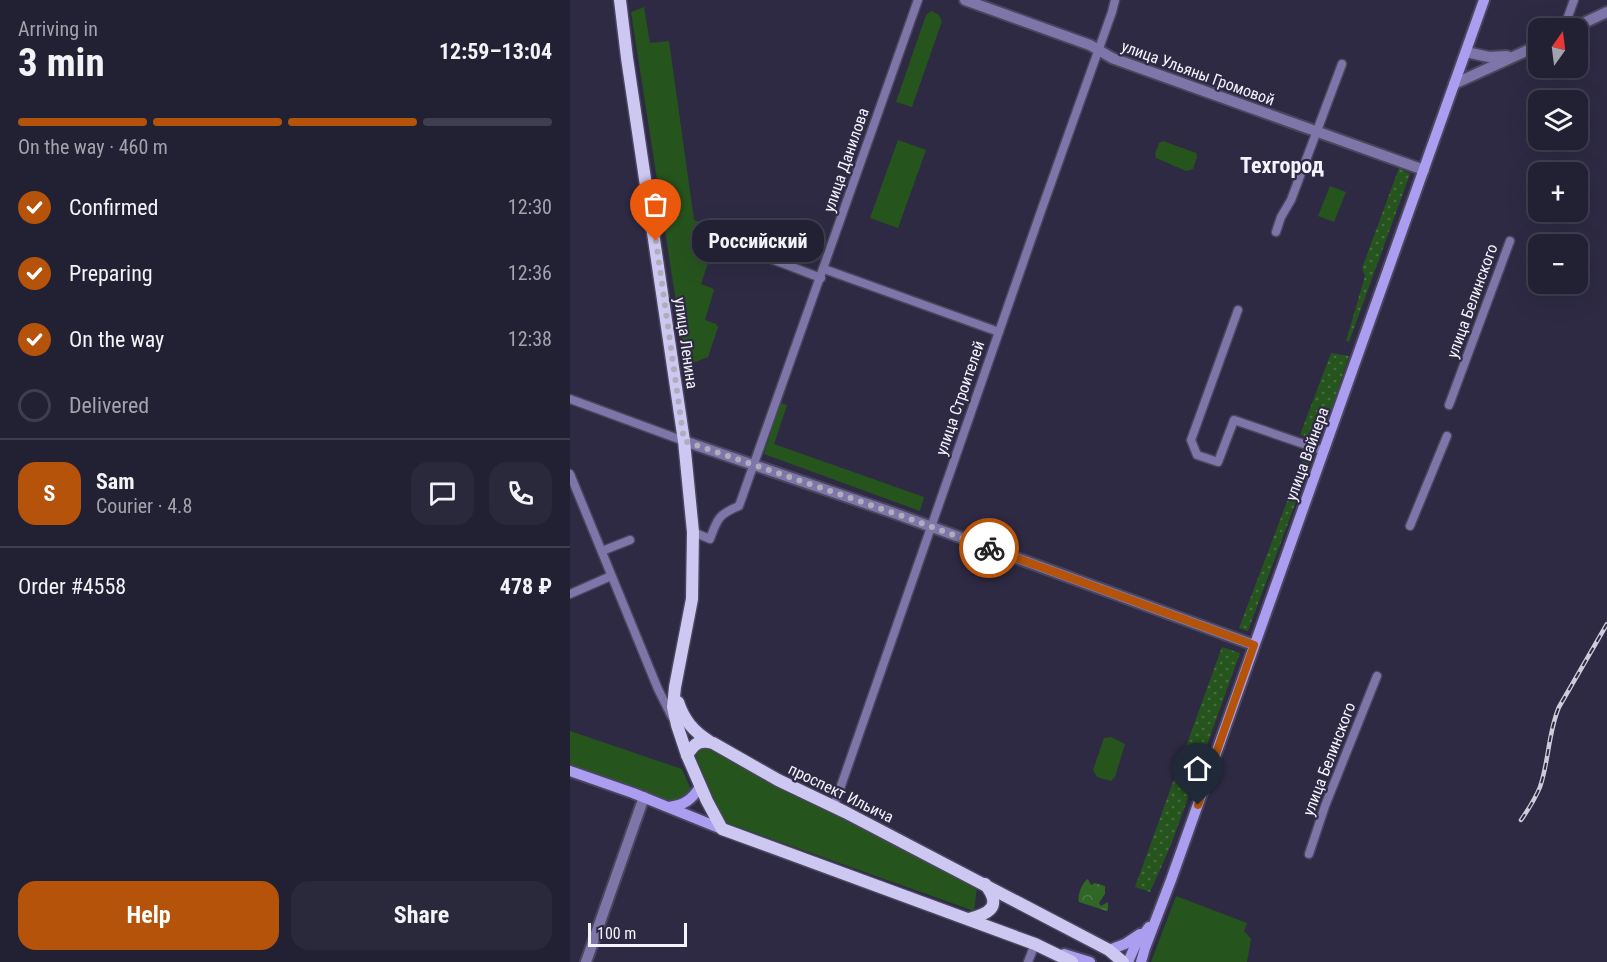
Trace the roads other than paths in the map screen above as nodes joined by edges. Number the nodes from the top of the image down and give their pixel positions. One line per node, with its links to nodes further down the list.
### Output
1 (620, 0): 27 (main road, улица Ленина)
2 (918, 0): 21 (street, улица Данилова)
3 (965, 0): 11 (street, улица Ульяны Громовой)
4 (1115, 0): 11 (street, улица Строителей)
5 (1484, 0): 12 (main road, улица Вайнера)
6 (1574, 0): 8 (street)
7 (1607, 12): 9 (street)
8 (1568, 18)
9 (1588, 21)
10 (1528, 50): 13 (street)
11 (1099, 51): 16 (street, улица Ульяны Громовой); 23 (street, улица Строителей)
12 (1466, 52): 13 (street); 15 (main road, улица Вайнера)
13 (1513, 56): 15 (street)
14 (1342, 64): 16 (street)
15 (1454, 84): 17 (main road, улица Вайнера)
16 (1316, 132): 17 (street, улица Ульяны Громовой); 18 (street)
17 (1424, 170): 28 (main road, улица Вайнера)
18 (1276, 232)
19 (1510, 240): 25 (street, улица Белинского)
20 (740, 247): 21 (street)
21 (822, 274): 23 (street); 29 (street, улица Данилова)
22 (1238, 310): 28 (street)
23 (999, 332): 32 (street, улица Строителей)
24 (570, 399): 27 (street)
25 (1449, 405)
26 (1447, 436): 31 (street)
27 (684, 441): 29 (street); 33 (main road, улица Ленина)
28 (1324, 451): 38 (main road, улица Вайнера)
29 (755, 465): 32 (street); 33 (street, улица Данилова)
30 (570, 474): 35 (street, улица Ленина)
31 (1410, 526)
32 (932, 527): 38 (street); 47 (street, улица Строителей)
33 (693, 532): 40 (main road, улица Ленина)
34 (630, 540): 35 (street)
35 (602, 551): 36 (street, улица Ленина)
36 (611, 576): 37 (street); 41 (street, улица Ленина)
37 (570, 594)
38 (1254, 645): 53 (main road, улица Вайнера)
39 (1377, 676): 50 (street, улица Белинского)
40 (674, 690): 41 (main road, улица Ленина); 42 (main road)
41 (677, 725): 43 (main road, улица Ленина)
42 (713, 743): 43 (main road); 47 (main road, проспект Ильича)
43 (687, 755): 45 (main road, улица Ленина)
44 (570, 771): 46 (main road)
45 (700, 787): 48 (main road); 49 (main road, улица Ленина)
46 (644, 797): 48 (main road); 57 (street)
47 (834, 806): 51 (main road, проспект Ильича)
48 (669, 807): 49 (main road)
49 (722, 829): 52 (main road)
50 (1309, 854)
51 (985, 884): 52 (main road); 56 (main road, проспект Ильича)
52 (969, 919): 54 (main road)
53 (1153, 922): 55 (main road, улица Вайнера); 56 (main road); 61 (main road, улица Вайнера)
54 (1039, 945): 58 (street); 59 (main road); 60 (main road)
55 (1145, 948): 61 (main road); 62 (main road, улица Вайнера)
56 (1109, 950): 61 (main road, проспект Ильича)
57 (586, 962)
58 (1028, 962)
59 (1071, 962)
60 (1090, 962)
61 (1128, 962)
62 (1141, 962)

